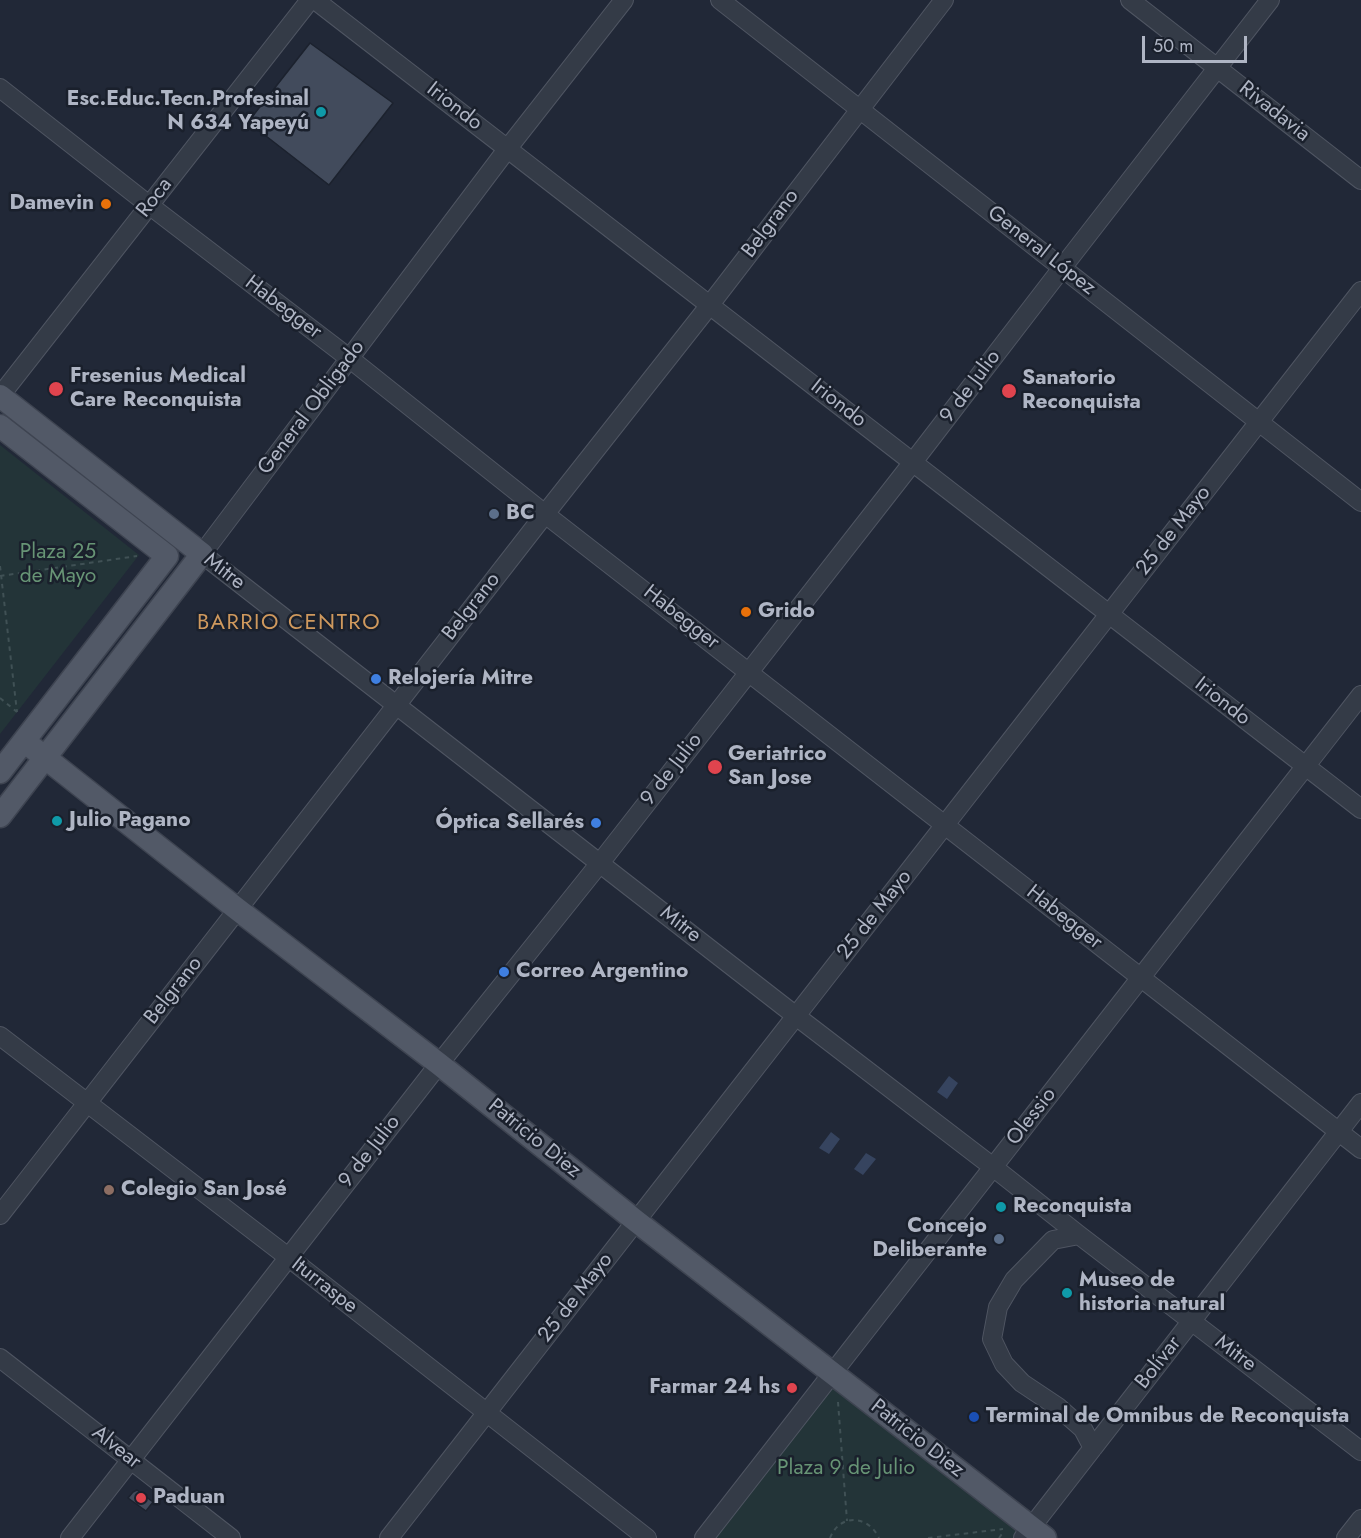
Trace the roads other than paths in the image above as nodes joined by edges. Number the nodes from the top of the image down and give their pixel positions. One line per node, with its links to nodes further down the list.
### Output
1 (310, 0): 13 (street, Roca)
2 (315, 0): 11 (street, Iriondo)
3 (624, 0): 11 (street, General Obligado)
4 (720, 0): 10 (street, General López)
5 (944, 0): 10 (street, Belgrano)
6 (1130, 0): 8 (street, Rivadavia)
7 (1270, 0): 8 (street, 9 de Julio)
8 (1218, 68): 12 (street, Rivadavia); 14 (street, 9 de Julio)
9 (0, 88): 13 (street, Habegger)
10 (859, 110): 14 (street, General López); 16 (street, Belgrano)
11 (508, 148): 16 (street, Iriondo); 17 (street, General Obligado)
12 (1361, 180)
13 (149, 205): 17 (street, Habegger); 18 (street, Roca)
14 (1062, 268): 19 (street, General López); 21 (street, 9 de Julio)
15 (1361, 291): 19 (street, 25 de Mayo)
16 (709, 306): 21 (street, Iriondo); 23 (street, Belgrano)
17 (349, 358): 23 (street, Habegger); 24 (street, General Obligado)
18 (0, 396): 24 (main road, Mitre)
19 (1258, 423): 22 (street, General López); 25 (street, 25 de Mayo)
20 (0, 426): 29 (main road)
21 (914, 462): 25 (street, Iriondo); 26 (street, 9 de Julio)
22 (1361, 502)
23 (545, 514): 26 (street, Habegger); 28 (street, Belgrano)
24 (202, 554): 28 (street, Mitre); 30 (main road, General Obligado)
25 (1108, 615): 31 (street, Iriondo); 35 (street, 25 de Mayo)
26 (749, 671): 35 (street, Habegger); 36 (street, 9 de Julio)
27 (1361, 695): 31 (street, Olessio)
28 (396, 705): 36 (street, Mitre); 37 (street, Belgrano)
29 (24, 741): 30 (main road, Patricio Diez); 32 (main road)
30 (44, 758): 34 (main road, General Obligado); 37 (main road, Patricio Diez)
31 (1305, 766): 33 (street, Iriondo); 38 (street, Olessio)
32 (0, 772)
33 (1361, 809)
34 (0, 816)
35 (944, 825): 38 (street, Habegger); 39 (street, 25 de Mayo)
36 (600, 863): 39 (street, Mitre); 41 (street, 9 de Julio)
37 (237, 909): 41 (main road, Patricio Diez); 43 (street, Belgrano)
38 (1141, 977): 44 (street, Habegger); 46 (street, Olessio)
39 (796, 1016): 46 (street, Mitre); 48 (street, 25 de Mayo)
40 (0, 1036): 43 (street, Iturraspe)
41 (440, 1064): 48 (main road, Patricio Diez); 50 (street, 9 de Julio)
42 (1361, 1103): 44 (street, Bolívar)
43 (86, 1104): 47 (street, Belgrano); 50 (street, Iturraspe)
44 (1339, 1132): 45 (street, Habegger); 51 (street, Bolívar)
45 (1361, 1149)
46 (993, 1167): 49 (street, Mitre); 53 (street, Olessio)
47 (0, 1215)
48 (636, 1221): 53 (main road, Patricio Diez); 54 (street, 25 de Mayo)
49 (1079, 1235): 51 (street, Mitre); 55 (street)
50 (288, 1257): 54 (street, Iturraspe); 57 (street, 9 de Julio)
51 (1191, 1321): 55 (street, Bolívar); 56 (street, Mitre)
52 (0, 1358): 57 (street, Alvear)
53 (833, 1373): 59 (main road, Patricio Diez); 64 (street, Olessio)
54 (487, 1413): 62 (street, 25 de Mayo); 63 (street, Iturraspe)
55 (1093, 1448): 59 (street, Bolívar)
56 (1361, 1451)
57 (131, 1459): 60 (street, 9 de Julio); 61 (street, Alvear)
58 (1361, 1519): 65 (street)
59 (1033, 1534)
60 (70, 1538)
61 (231, 1538)
62 (389, 1538)
63 (647, 1538)
64 (704, 1538)
65 (1346, 1538)

